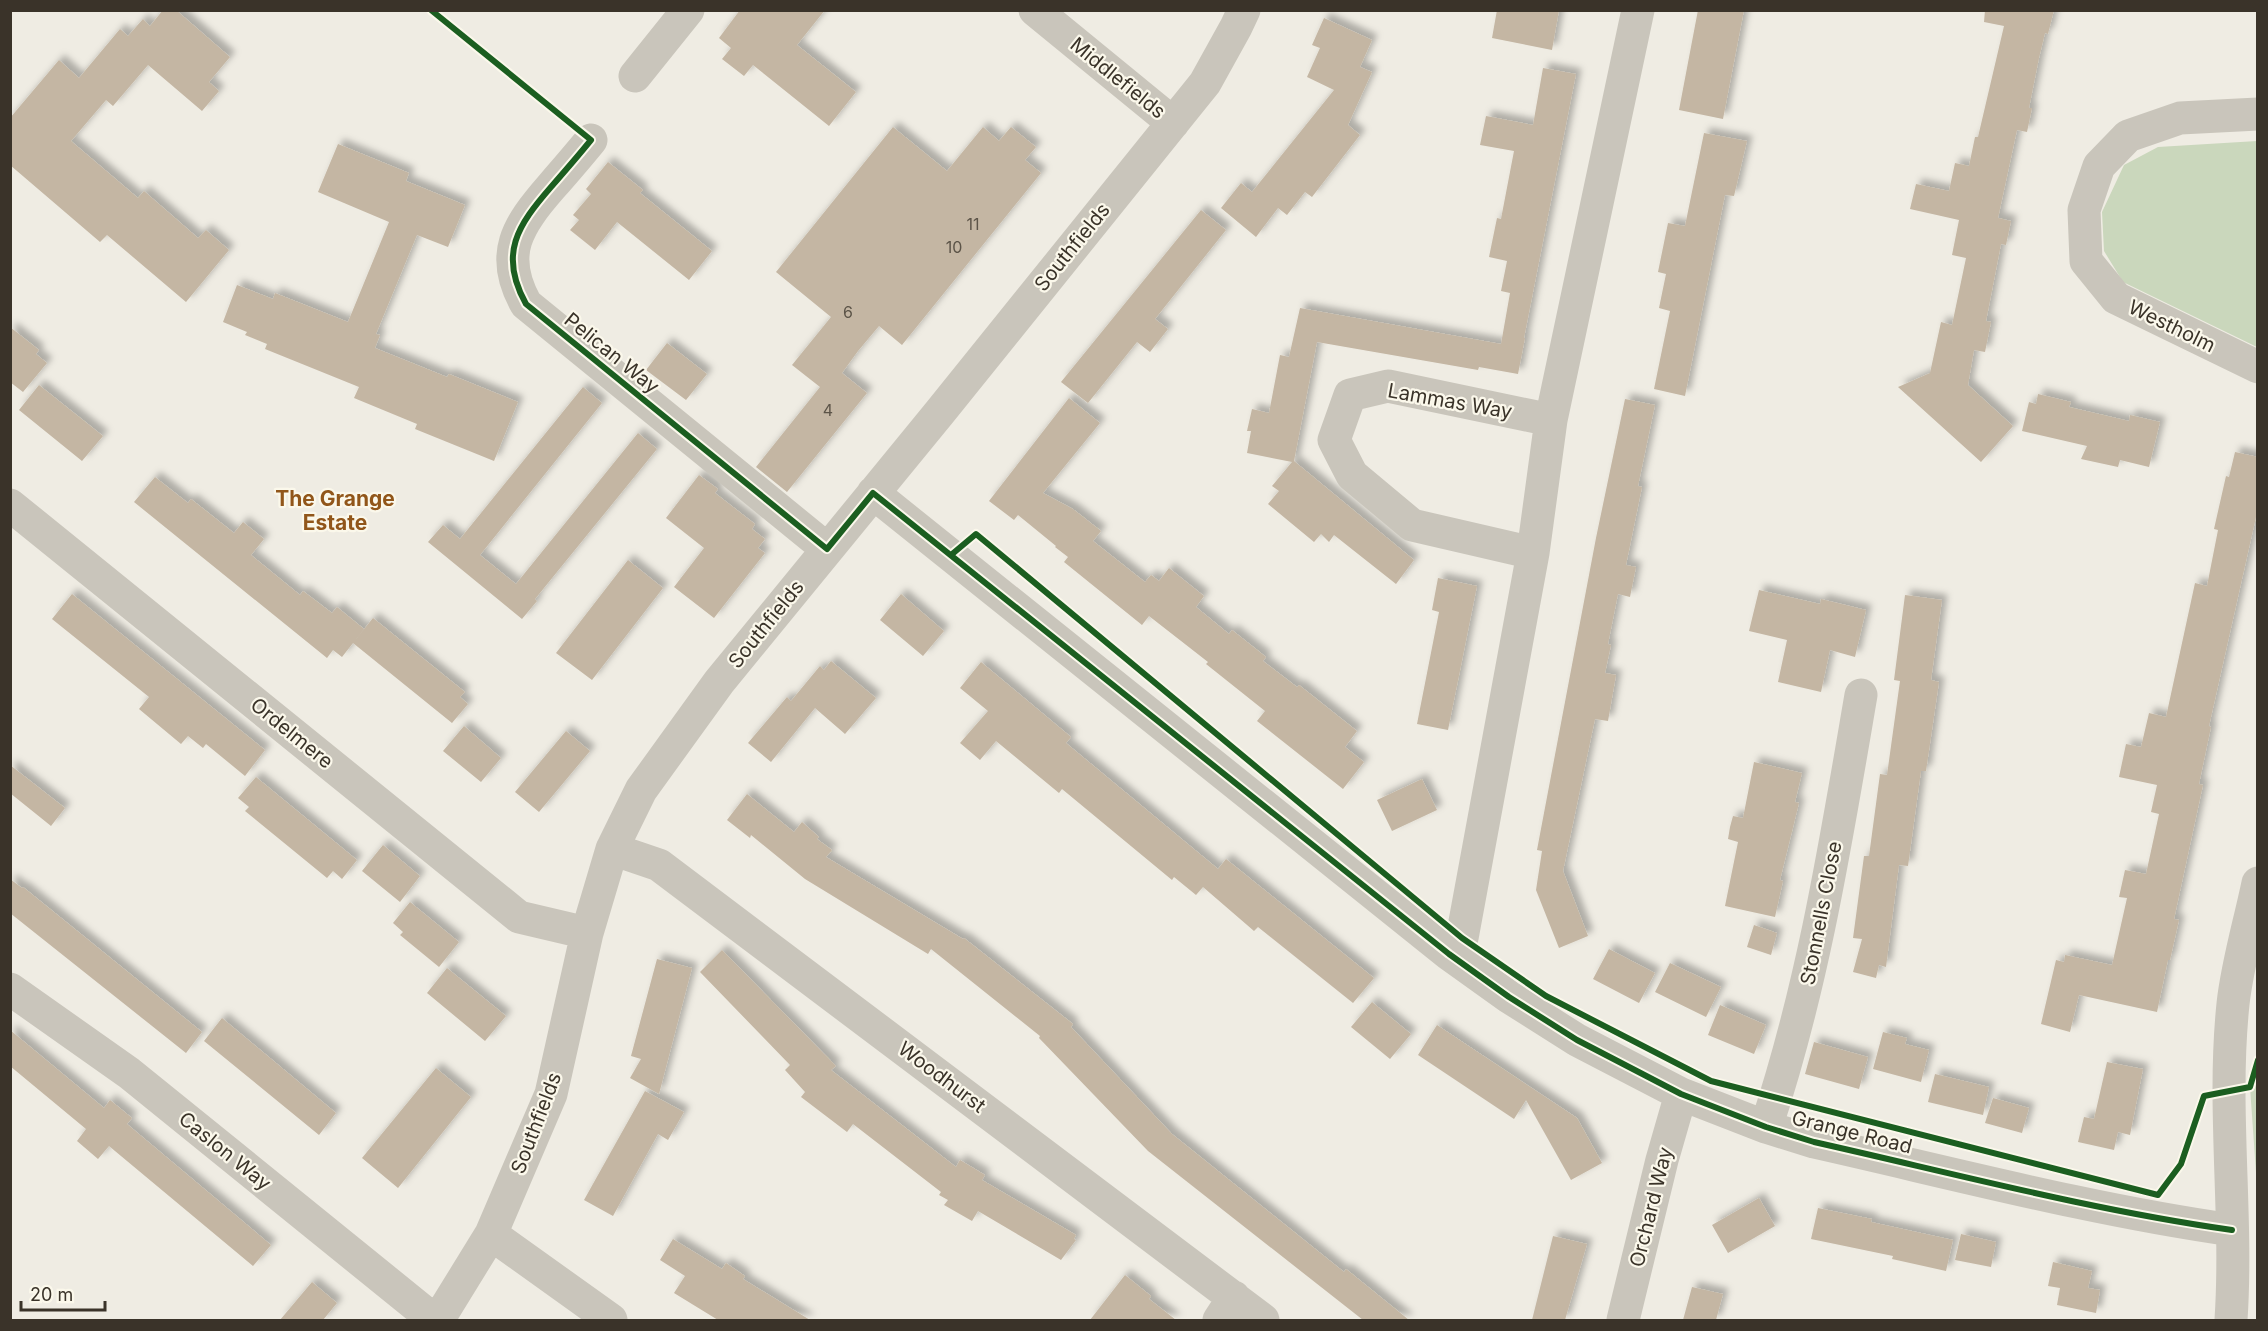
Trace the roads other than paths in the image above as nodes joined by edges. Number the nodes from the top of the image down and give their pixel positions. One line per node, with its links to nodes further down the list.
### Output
1 (688, 10): 5 (street)
2 (1035, 10): 7 (street, Middlefields)
3 (1244, 10): 7 (street, Southfields)
4 (1638, 10): 10 (street)
5 (635, 76)
6 (2258, 114): 9 (street, Westholm)
7 (1173, 123): 11 (street, Southfields)
8 (591, 140): 13 (street, Pelican Way)
9 (2258, 367)
10 (1551, 420): 14 (street); 14 (street, Lammas Way)
11 (873, 493): 13 (street, Southfields); 19 (street, Grange Road)
12 (10, 505): 18 (street, Ordelmere)
13 (826, 549): 16 (street, Southfields)
14 (1533, 553): 19 (street)
15 (1862, 695): 22 (street, Stonnells Close)
16 (612, 849): 18 (street, Southfields); 25 (street, Woodhurst)
17 (2258, 883): 23 (street)
18 (587, 933): 24 (street, Southfields)
19 (1449, 954): 21 (street, Grange Road)
20 (10, 989): 26 (street, Caslon Way)
21 (1681, 1094): 22 (street, Grange Road); 29 (street, Orchard Way)
22 (1766, 1127): 23 (street, Grange Road)
23 (2232, 1230): 30 (street)
24 (491, 1234): 26 (street, Southfields); 27 (street)
25 (1226, 1309): 28 (street, Woodhurst)
26 (436, 1320)
27 (611, 1320)
28 (1263, 1320)
29 (1623, 1320)
30 (2230, 1320)

